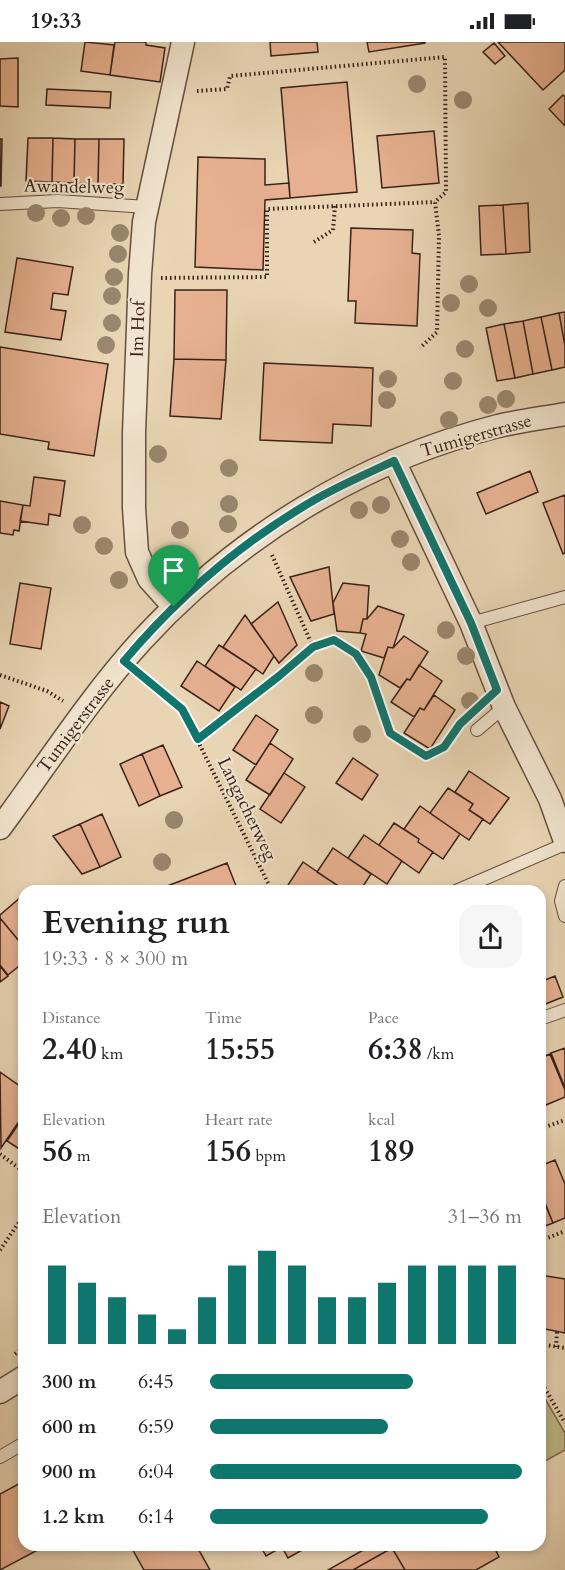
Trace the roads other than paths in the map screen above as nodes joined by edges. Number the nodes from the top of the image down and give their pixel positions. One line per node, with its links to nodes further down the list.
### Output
1 (183, 42): 3 (street, Im Hof)
2 (0, 204): 3 (lane, Awandelweg)
3 (147, 207): 7 (street, Im Hof)
4 (565, 414): 5 (street, Tumigerstrasse)
5 (394, 461): 7 (street, Tumigerstrasse); 8 (street)
6 (565, 597): 8 (lane)
7 (174, 607): 11 (street, Tumigerstrasse)
8 (471, 623): 9 (street)
9 (504, 707): 10 (lane); 12 (street)
10 (477, 730)
11 (0, 828)
12 (565, 843): 13 (lane)
13 (470, 885)
14 (565, 886): 15 (lane)
15 (565, 916)
16 (565, 1010): 17 (lane)
17 (546, 1017)
18 (18, 1381): 19 (street)
19 (0, 1392)
20 (18, 1446): 21 (lane)
21 (0, 1457)

